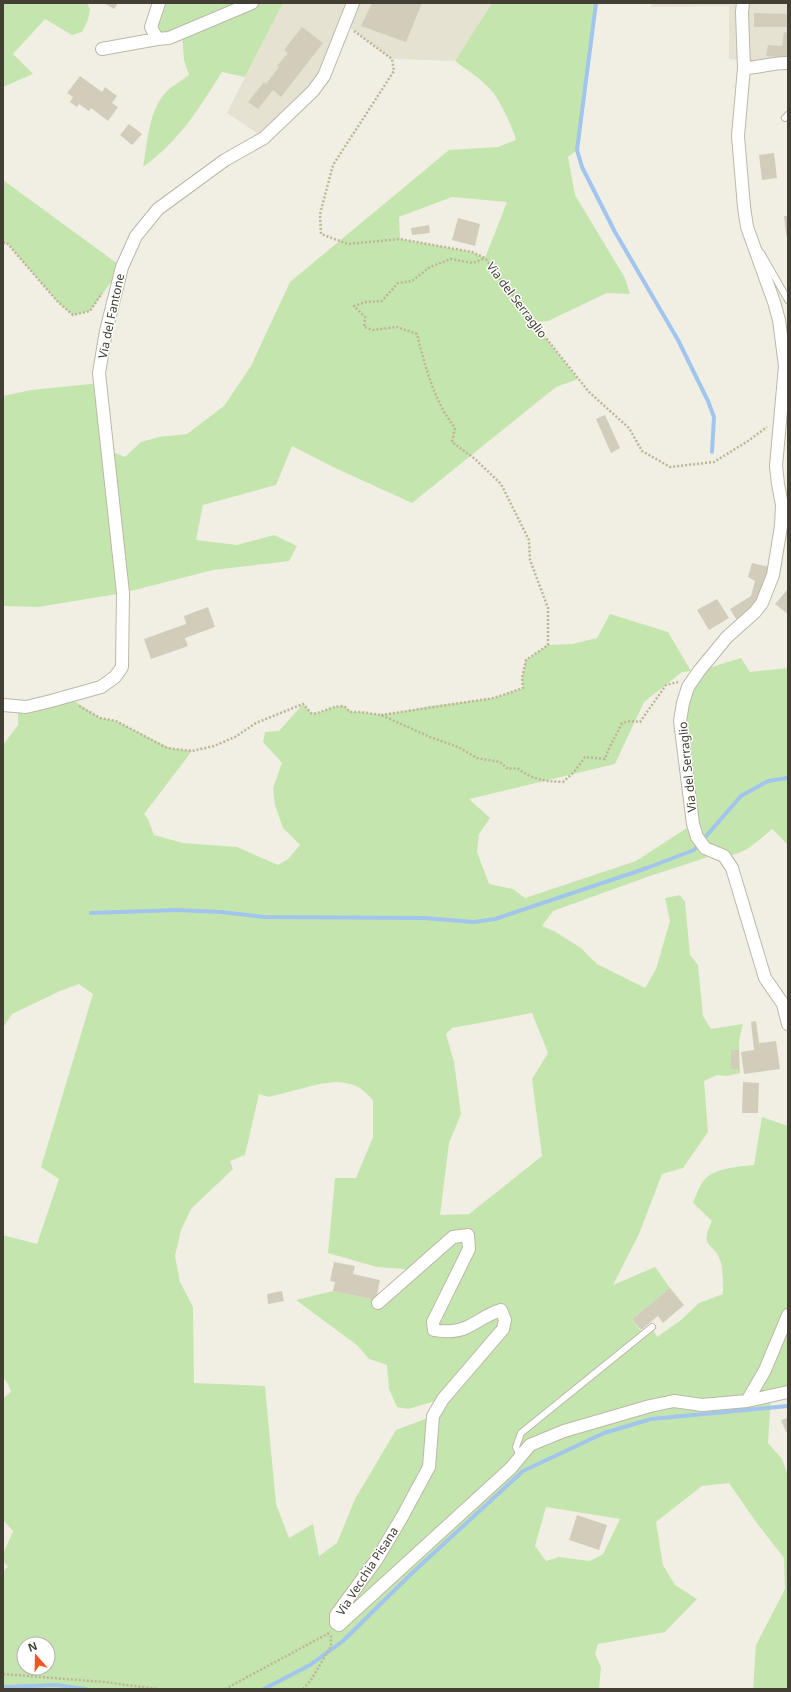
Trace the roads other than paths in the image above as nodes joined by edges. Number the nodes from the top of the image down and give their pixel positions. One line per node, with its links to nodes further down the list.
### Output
1 (159, 3): 5 (street)
2 (252, 3): 5 (street)
3 (353, 3): 12 (street, Via del Fantone)
4 (743, 3): 8 (street, Via del Serraglio)
5 (156, 39): 6 (street)
6 (102, 49)
7 (788, 63): 8 (street)
8 (744, 68): 9 (street, Via del Serraglio)
9 (747, 227): 10 (lane); 11 (street, Via del Serraglio)
10 (788, 300)
11 (784, 414): 13 (street, Via del Serraglio)
12 (3, 705)
13 (788, 1024)
14 (378, 1303): 19 (street, Via Vecchia Pisana)
15 (788, 1315): 18 (street)
16 (652, 1327): 19 (lane)
17 (788, 1392): 18 (street, Via Vecchia Pisana)
18 (747, 1401): 19 (street, Via Vecchia Pisana)
19 (520, 1456)

